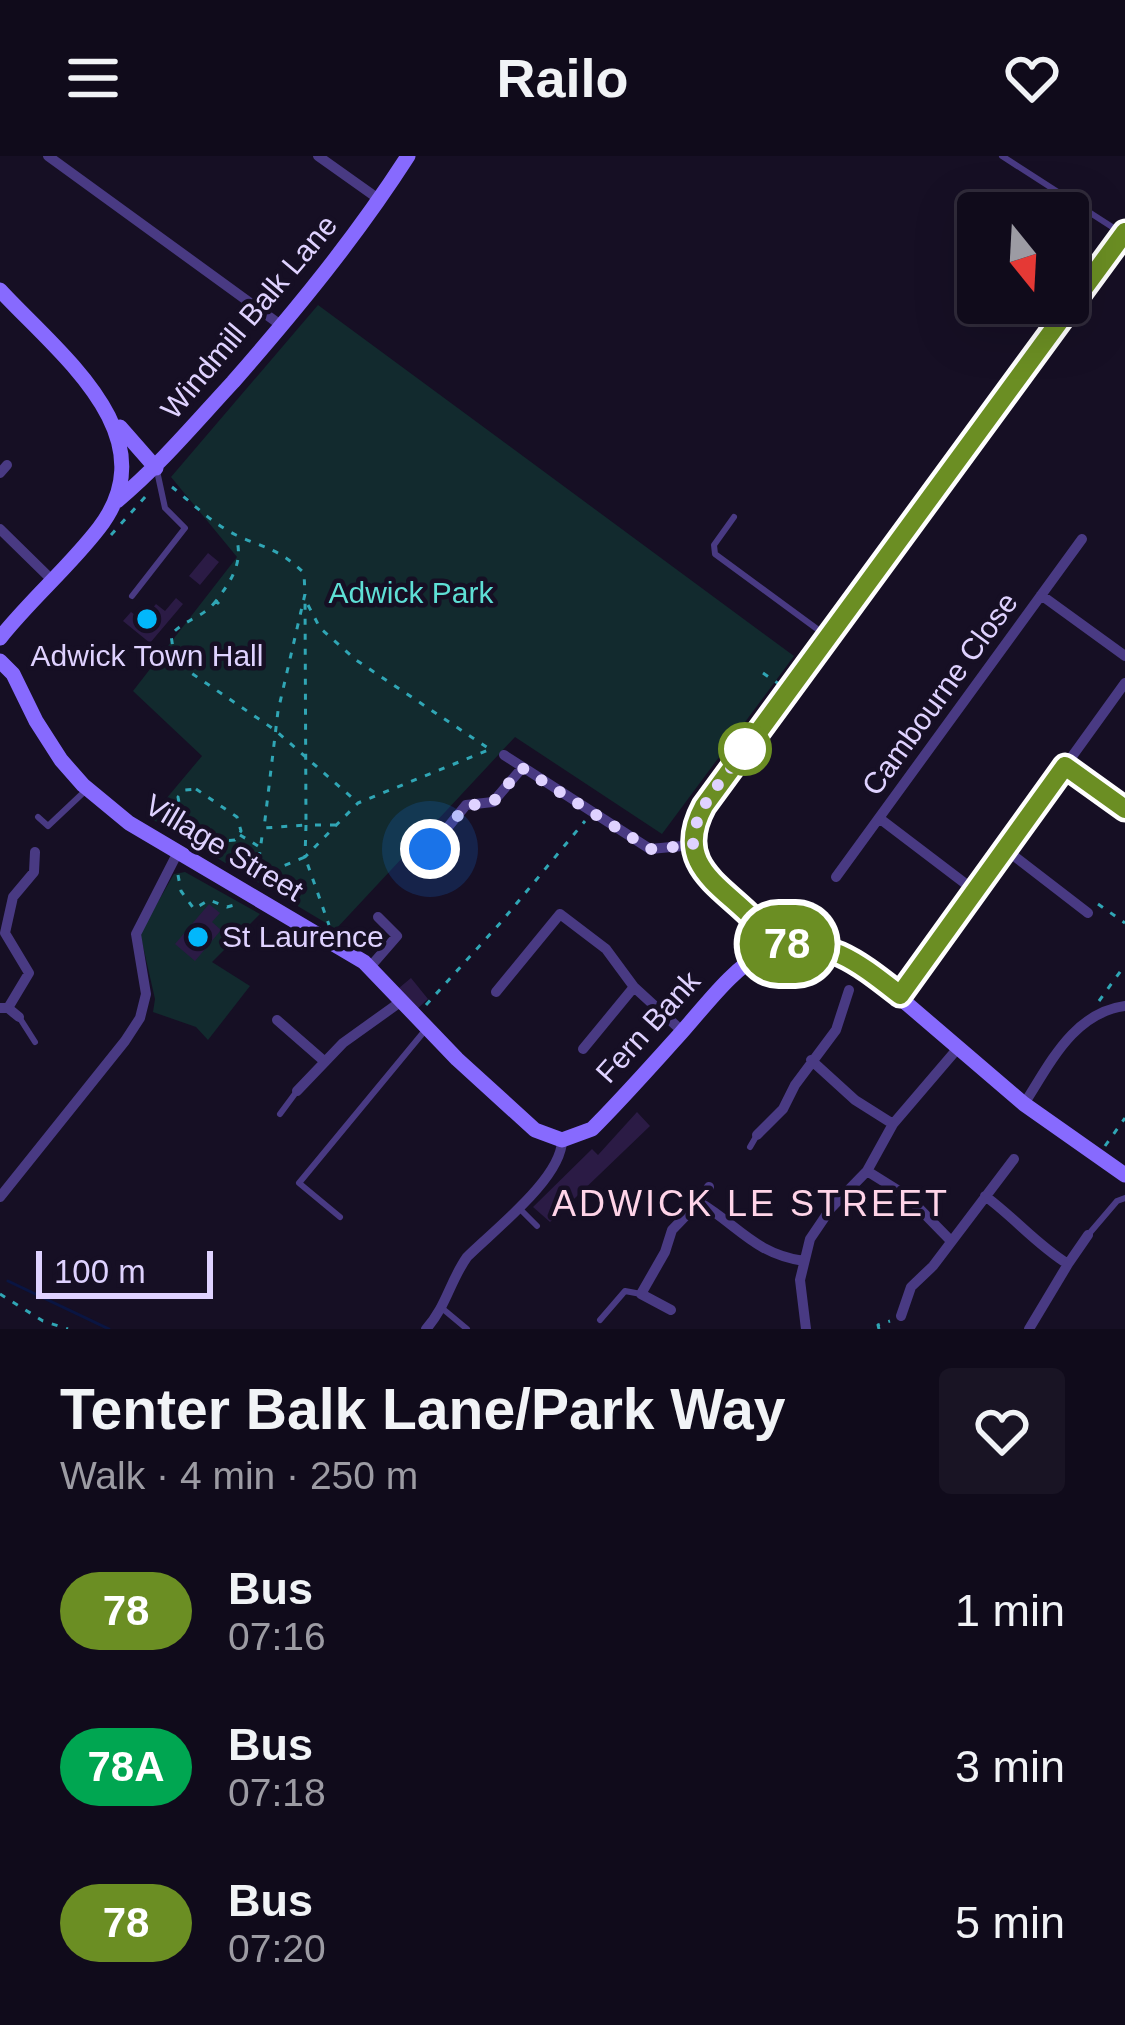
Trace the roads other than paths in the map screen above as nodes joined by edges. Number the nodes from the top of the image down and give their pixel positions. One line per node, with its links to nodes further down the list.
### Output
1 (48, 156): 8 (street)
2 (318, 156): 5 (street)
3 (408, 156): 5 (street, Windmill Balk Lane)
4 (1002, 156): 6 (lane)
5 (380, 200): 8 (street, Windmill Balk Lane)
6 (1124, 233): 18 (street)
7 (0, 290): 9 (street)
8 (282, 326): 10 (street, Windmill Balk Lane)
9 (111, 415): 10 (street); 11 (street)
10 (158, 474): 11 (street, Windmill Balk Lane); 17 (lane)
11 (117, 501): 15 (street, Windmill Balk Lane)
12 (734, 518): 18 (lane)
13 (0, 529): 15 (street)
14 (1082, 539): 16 (street, Cambourne Close)
15 (52, 580): 19 (street, Windmill Balk Lane)
16 (1041, 595): 20 (street); 29 (street, Cambourne Close)
17 (132, 596)
18 (828, 637): 30 (street)
19 (0, 638)
20 (1125, 656)
21 (0, 661): 26 (street, Village Street)
22 (1125, 683): 24 (street)
23 (504, 755): 25 (street)
24 (1065, 766): 27 (street); 32 (street)
25 (522, 768): 30 (street); 31 (street)
26 (87, 789): 28 (lane); 34 (street, Village Street)
27 (1125, 809)
28 (38, 817)
29 (879, 818): 35 (street, Cambourne Close); 36 (street)
30 (693, 845): 40 (street)
31 (430, 849)
32 (1005, 849): 36 (street); 37 (street)
33 (35, 852): 39 (street)
34 (176, 854): 41 (street, Village Street); 69 (street)
35 (836, 877)
36 (975, 890): 45 (street)
37 (1088, 914)
38 (378, 917): 41 (street)
39 (3, 933): 48 (street)
40 (774, 947): 45 (street); 52 (street, Fern Bank)
41 (370, 967): 46 (street, Village Street)
42 (634, 987): 44 (street); 52 (street); 54 (street)
43 (849, 990): 56 (street)
44 (496, 992)
45 (900, 995): 55 (street)
46 (404, 1000): 51 (street, Village Street); 57 (street)
47 (1125, 1006): 59 (street)
48 (4, 1008): 49 (street)
49 (19, 1017): 53 (lane)
50 (278, 1020): 57 (street)
51 (422, 1021): 62 (street, Village Street); 73 (lane)
52 (682, 1031): 62 (street, Fern Bank)
53 (35, 1042)
54 (583, 1048)
55 (958, 1048): 59 (street); 61 (street)
56 (811, 1060): 61 (street); 63 (street)
57 (324, 1061): 58 (street)
58 (297, 1091): 60 (lane)
59 (1024, 1104): 66 (street)
60 (280, 1114)
61 (893, 1124): 65 (street)
62 (562, 1140): 72 (street)
63 (753, 1141)
64 (1014, 1159): 68 (street)
65 (867, 1172): 76 (street); 77 (street)
66 (1125, 1175)
67 (710, 1187): 71 (street)
68 (986, 1196): 76 (street); 78 (street)
69 (0, 1197)
70 (1125, 1198): 75 (lane)
71 (699, 1202): 77 (street); 79 (street)
72 (518, 1207): 74 (lane); 80 (street)
73 (340, 1217)
74 (537, 1226)
75 (1088, 1235): 78 (street)
76 (950, 1240): 82 (street)
77 (804, 1261): 86 (street)
78 (1069, 1264): 87 (street)
79 (641, 1294): 81 (street); 83 (lane)
80 (443, 1309): 84 (street); 85 (lane)
81 (671, 1310)
82 (902, 1316)
83 (600, 1320)
84 (426, 1329)
85 (467, 1329)
86 (806, 1329)
87 (1028, 1329)

